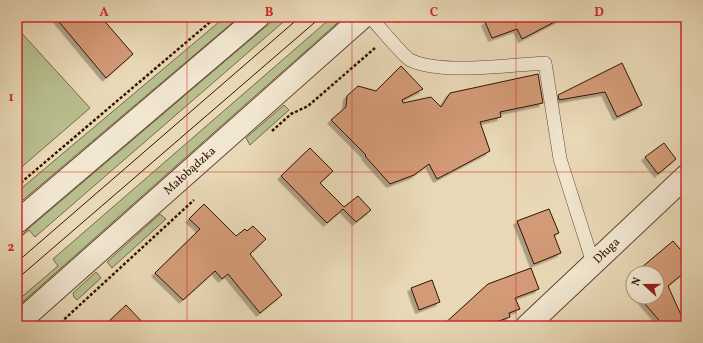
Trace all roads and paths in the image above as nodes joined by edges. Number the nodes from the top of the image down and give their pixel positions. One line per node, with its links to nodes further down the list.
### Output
1 (216, 17): 9 (path)
2 (258, 17): 11 (street)
3 (363, 17): 13 (street, Małobądzka)
4 (370, 17): 6 (lane)
5 (403, 17): 6 (path)
6 (386, 35): 7 (path); 12 (lane)
7 (269, 134)
8 (686, 176): 12 (street, Długa)
9 (17, 186)
10 (196, 198): 14 (path)
11 (17, 222)
12 (594, 264): 15 (street, Długa)
13 (17, 324)
14 (57, 326)
15 (527, 326)

